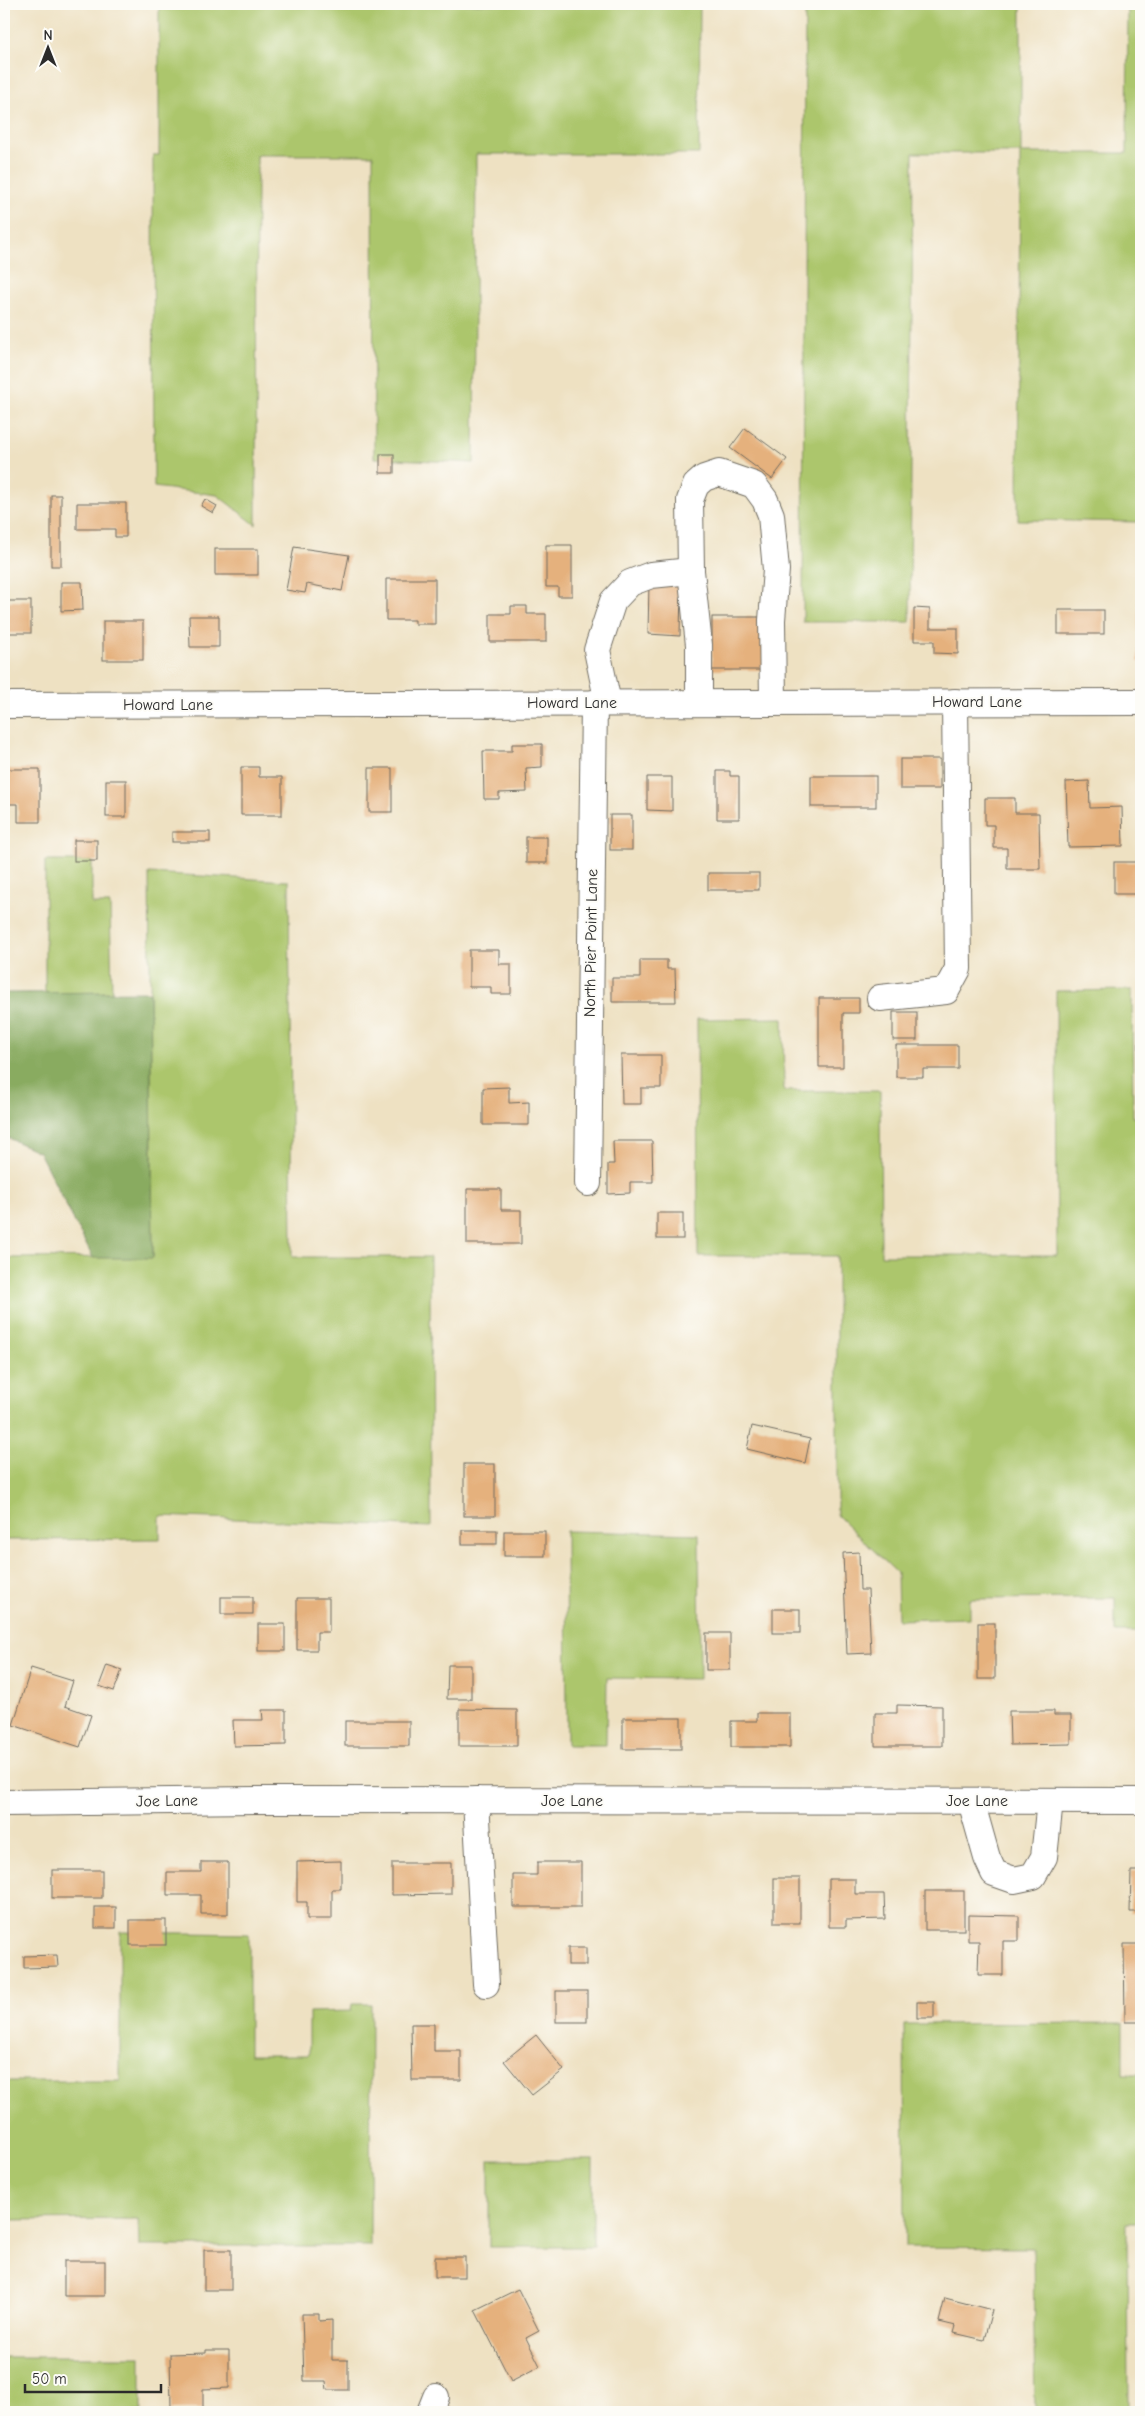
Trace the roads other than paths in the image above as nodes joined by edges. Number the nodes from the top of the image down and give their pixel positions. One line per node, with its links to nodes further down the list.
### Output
1 (691, 571): 4 (street, North Pier Point Lane); 5 (street); 6 (street)
2 (955, 702): 3 (street, Howard Lane); 6 (street, Howard Lane); 8 (street)
3 (1141, 702)
4 (601, 703): 5 (street, Howard Lane); 7 (street, Howard Lane); 9 (street, North Pier Point Lane)
5 (699, 703): 6 (street, Howard Lane)
6 (773, 703)
7 (4, 705)
8 (880, 998)
9 (588, 1183)
10 (476, 1800): 11 (street, Joe Lane); 14 (street, Joe Lane); 15 (street)
11 (971, 1801): 12 (street, Joe Lane); 12 (street)
12 (1050, 1801): 13 (street, Joe Lane)
13 (1141, 1801)
14 (4, 1803)
15 (486, 1984)

